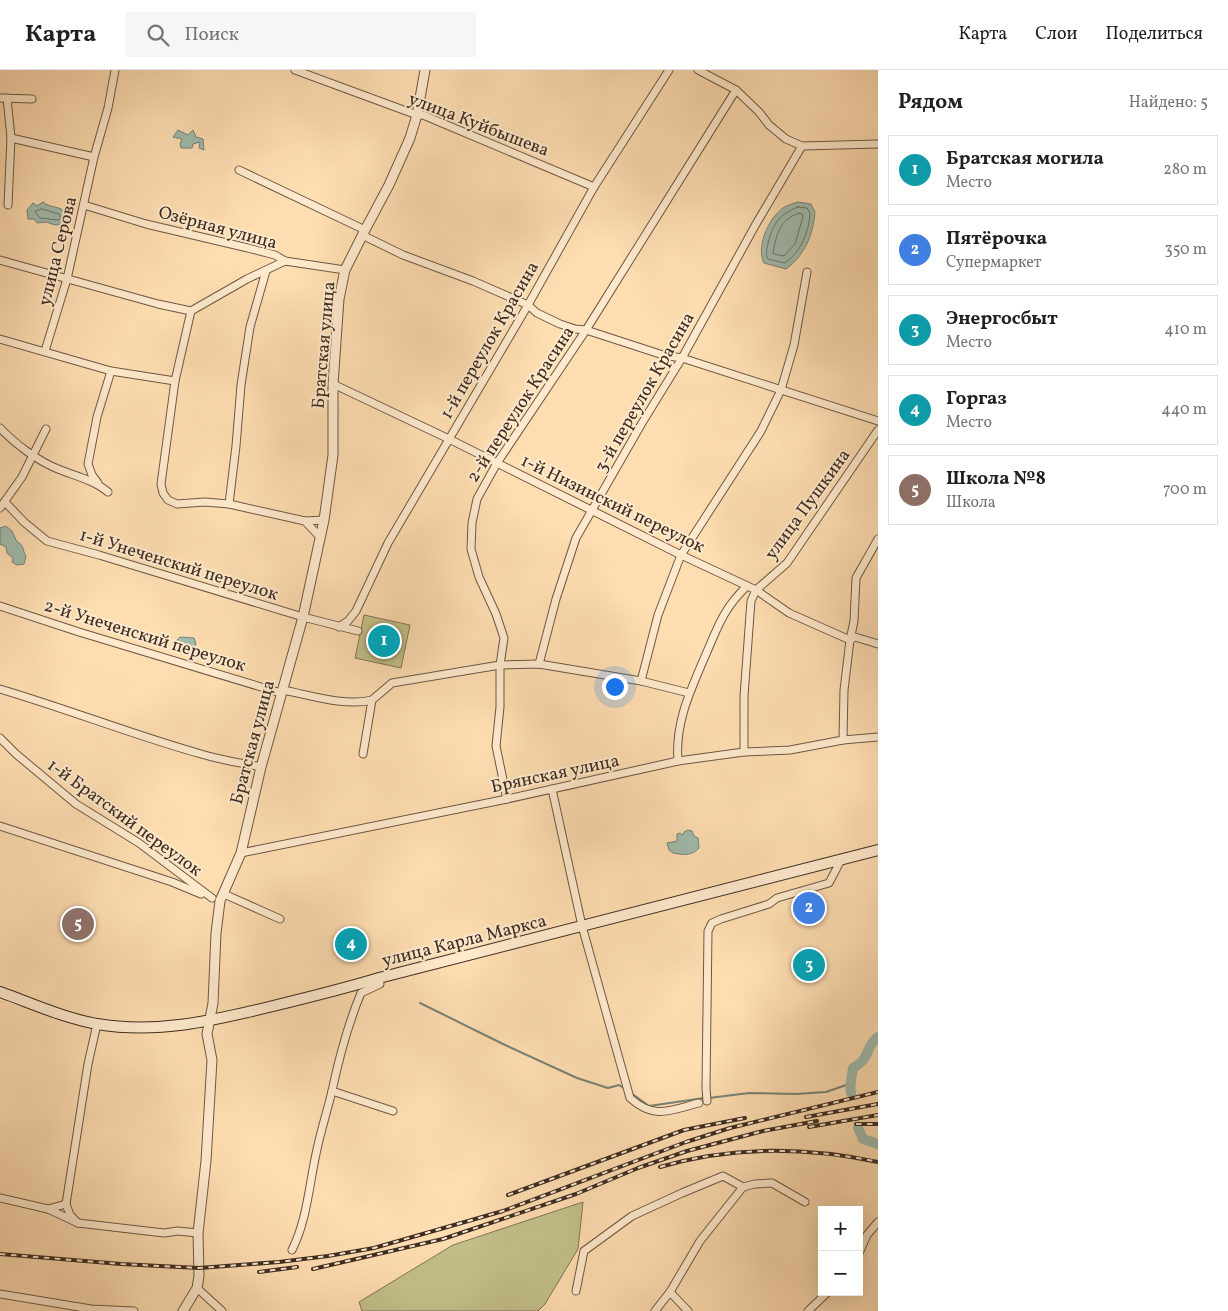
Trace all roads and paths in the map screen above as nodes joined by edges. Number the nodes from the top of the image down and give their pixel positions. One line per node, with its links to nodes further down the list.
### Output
1 (115, 70): 13 (street, улица Серова)
2 (295, 70): 9 (street, улица Куйбышева)
3 (425, 70): 9 (street, Братская улица)
4 (669, 70): 15 (street, 1-й переулок Красина)
5 (698, 70): 6 (street)
6 (736, 90): 12 (street); 27 (street, 2-й переулок Красина)
7 (3, 98): 8 (street); 10 (street)
8 (32, 99)
9 (417, 115): 15 (street, улица Куйбышева); 18 (street, Братская улица)
10 (11, 138): 13 (street); 16 (street)
11 (878, 144): 12 (street)
12 (802, 146): 30 (street, 3-й переулок Красина)
13 (94, 157): 17 (street, улица Серова)
14 (239, 170): 18 (street)
15 (594, 187): 25 (street, 1-й переулок Красина)
16 (8, 205)
17 (84, 205): 20 (street, Озёрная улица); 24 (street, улица Серова)
18 (364, 232): 21 (street, Братская улица); 25 (street)
19 (0, 260): 24 (street)
20 (285, 261): 21 (street, Озёрная улица); 22 (street)
21 (346, 270): 33 (street, Братская улица)
22 (266, 271): 26 (street); 46 (street)
23 (807, 272): 34 (street)
24 (67, 279): 26 (street); 29 (street, улица Серова)
25 (528, 306): 27 (street); 39 (street, 1-й переулок Красина)
26 (191, 311): 32 (street)
27 (586, 330): 30 (street); 41 (street, 2-й переулок Красина)
28 (0, 339): 29 (street)
29 (45, 351): 31 (street)
30 (682, 358): 34 (street); 48 (street, 3-й переулок Красина)
31 (110, 371): 32 (street); 42 (street)
32 (175, 381): 46 (street)
33 (333, 384): 39 (street, 1-й Низинский переулок); 49 (street, Братская улица)
34 (781, 390): 35 (street); 53 (street)
35 (878, 421)
36 (0, 428): 40 (street)
37 (46, 429): 40 (street)
38 (878, 430): 55 (street, улица Пушкина)
39 (449, 438): 41 (street, 1-й Низинский переулок); 58 (street, 1-й переулок Красина)
40 (34, 455): 43 (street); 47 (street)
41 (497, 463): 48 (street, 1-й Низинский переулок); 63 (street, 2-й переулок Красина)
42 (88, 464): 43 (street); 44 (street)
43 (73, 475): 44 (street)
44 (100, 485): 45 (street)
45 (108, 492)
46 (229, 504): 50 (street)
47 (3, 505): 57 (street, 1-й Унеченский переулок)
48 (594, 510): 53 (street, 1-й Низинский переулок); 62 (street, 3-й переулок Красина)
49 (324, 520): 50 (street); 51 (street, Братская улица)
50 (305, 521): 51 (street)
51 (320, 537): 57 (street, Братская улица)
52 (878, 539): 60 (street)
53 (682, 555): 54 (street, 1-й Низинский переулок); 64 (street)
54 (747, 586): 55 (street, 1-й Низинский переулок); 67 (street)
55 (756, 590): 60 (street, 1-й Низинский переулок); 72 (street)
56 (0, 606): 66 (street, 2-й Унеченский переулок)
57 (303, 617): 58 (street, 1-й Унеченский переулок); 66 (street, Братская улица)
58 (339, 627): 59 (street, 1-й Унеченский переулок)
59 (358, 631)
60 (850, 640): 61 (street, 1-й Низинский переулок); 71 (street)
61 (878, 644)
62 (539, 664): 63 (street); 64 (street)
63 (500, 666): 68 (street); 77 (street, 2-й переулок Красина)
64 (641, 681): 67 (street)
65 (0, 689): 75 (street)
66 (282, 692): 68 (street, 2-й Унеченский переулок); 75 (street, Братская улица)
67 (689, 693): 74 (street)
68 (372, 700): 73 (street)
69 (878, 737): 71 (street, Брянская улица)
70 (0, 738): 82 (street, 1-й Братский переулок)
71 (843, 740): 72 (street, Брянская улица)
72 (744, 752): 74 (street, Брянская улица)
73 (363, 754)
74 (678, 761): 76 (street, Брянская улица)
75 (261, 767): 80 (street, Братская улица)
76 (552, 789): 77 (street, Брянская улица); 84 (street)
77 (507, 799): 80 (street, Брянская улица)
78 (0, 826): 82 (street, 1-й Братский переулок)
79 (878, 850): 81 (main road, улица Карла Маркса)
80 (241, 853): 82 (street, Братская улица)
81 (841, 860): 84 (main road, улица Карла Маркса); 90 (street)
82 (219, 898): 83 (street); 87 (street, Братская улица)
83 (280, 918)
84 (582, 926): 85 (main road, улица Карла Маркса); 91 (street)
85 (379, 978): 87 (main road, улица Карла Маркса); 89 (street)
86 (0, 992): 88 (main road, улица Карла Маркса)
87 (209, 1022): 88 (main road, улица Карла Маркса); 100 (street, Братская улица)
88 (97, 1024): 96 (street)
89 (332, 1091): 92 (street); 101 (street)
90 (707, 1101)
91 (699, 1104)
92 (393, 1111)
93 (743, 1187): 95 (street); 104 (street); 105 (street)
94 (0, 1198): 97 (street)
95 (805, 1202)
96 (66, 1204): 97 (street); 99 (street)
97 (48, 1209): 99 (street)
98 (878, 1222): 102 (street)
99 (78, 1223): 100 (street)
100 (198, 1232): 103 (street, Братская улица)
101 (292, 1250)
102 (860, 1251)
103 (196, 1288): 109 (street); 110 (street)
104 (576, 1291)
105 (670, 1292): 111 (street); 112 (street)
106 (0, 1294): 108 (street)
107 (824, 1296): 113 (street)
108 (134, 1311)
109 (183, 1311)
110 (222, 1311)
111 (655, 1311)
112 (688, 1311)
113 (808, 1311)

